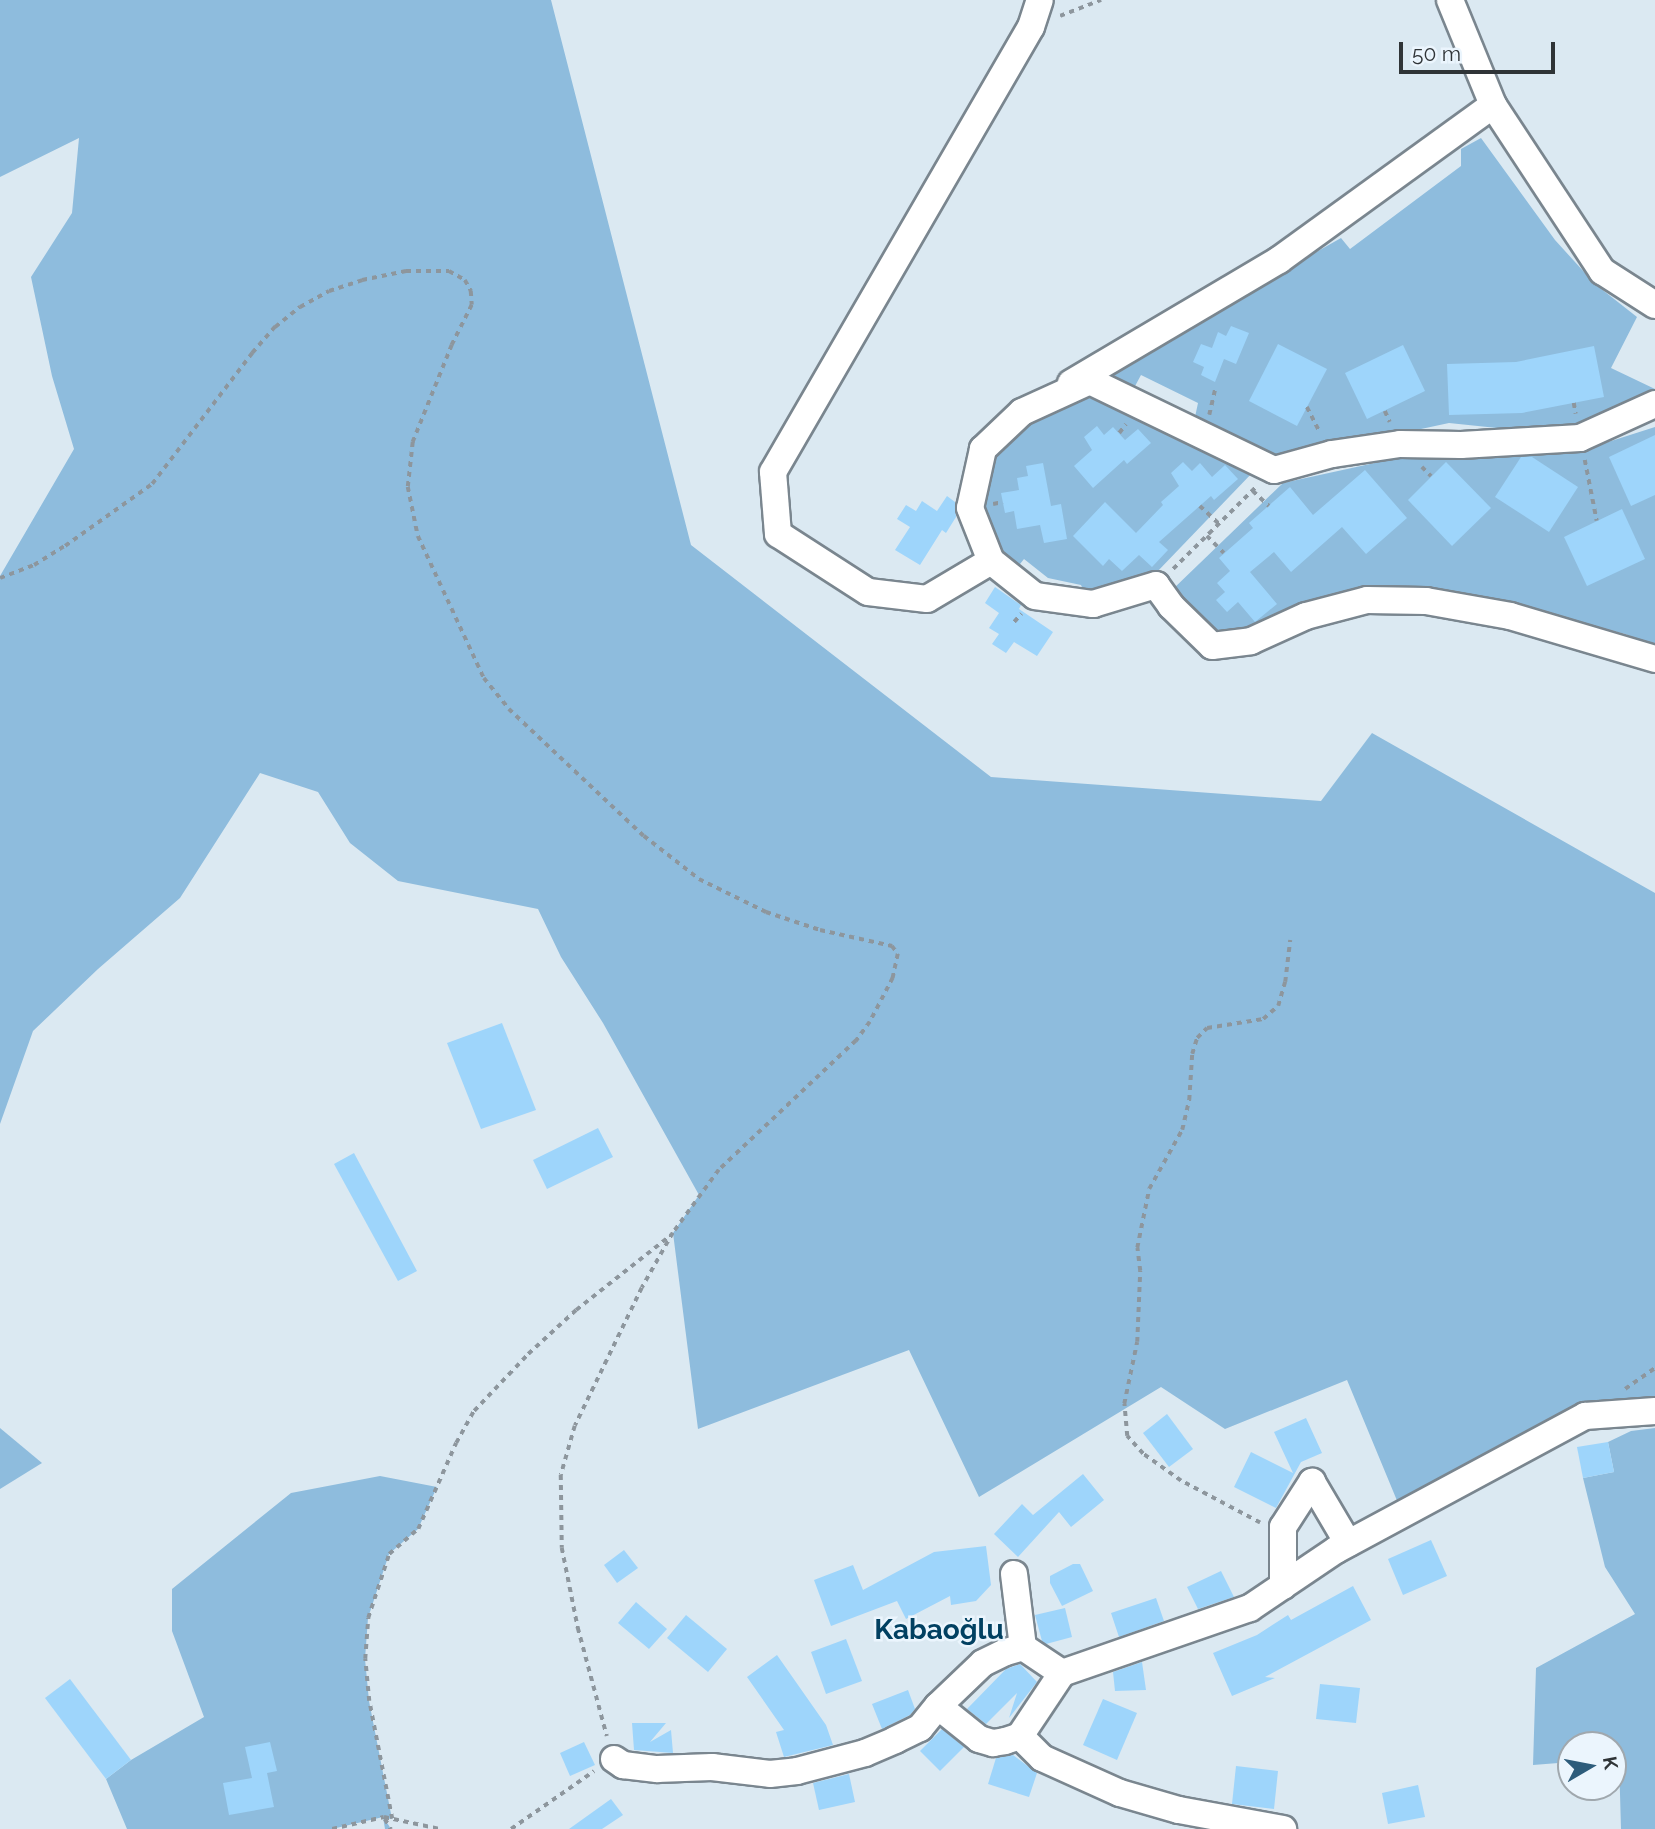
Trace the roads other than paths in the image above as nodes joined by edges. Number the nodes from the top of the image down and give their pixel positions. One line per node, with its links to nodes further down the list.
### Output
1 (1040, 0): 7 (street)
2 (1450, 0): 3 (street)
3 (1493, 105): 4 (street); 6 (street)
4 (1655, 305)
5 (1655, 404): 6 (street)
6 (1022, 412): 7 (street)
7 (991, 561): 8 (street)
8 (1655, 659)
9 (1655, 1411): 10 (street)
10 (1348, 1544): 12 (street); 12 (street)
11 (1014, 1574): 13 (street)
12 (1283, 1586): 14 (street)
13 (1023, 1647): 14 (street); 15 (street)
14 (1062, 1673): 16 (street)
15 (939, 1706): 16 (street); 17 (street)
16 (1020, 1736): 18 (street)
17 (614, 1759)
18 (1283, 1829)

